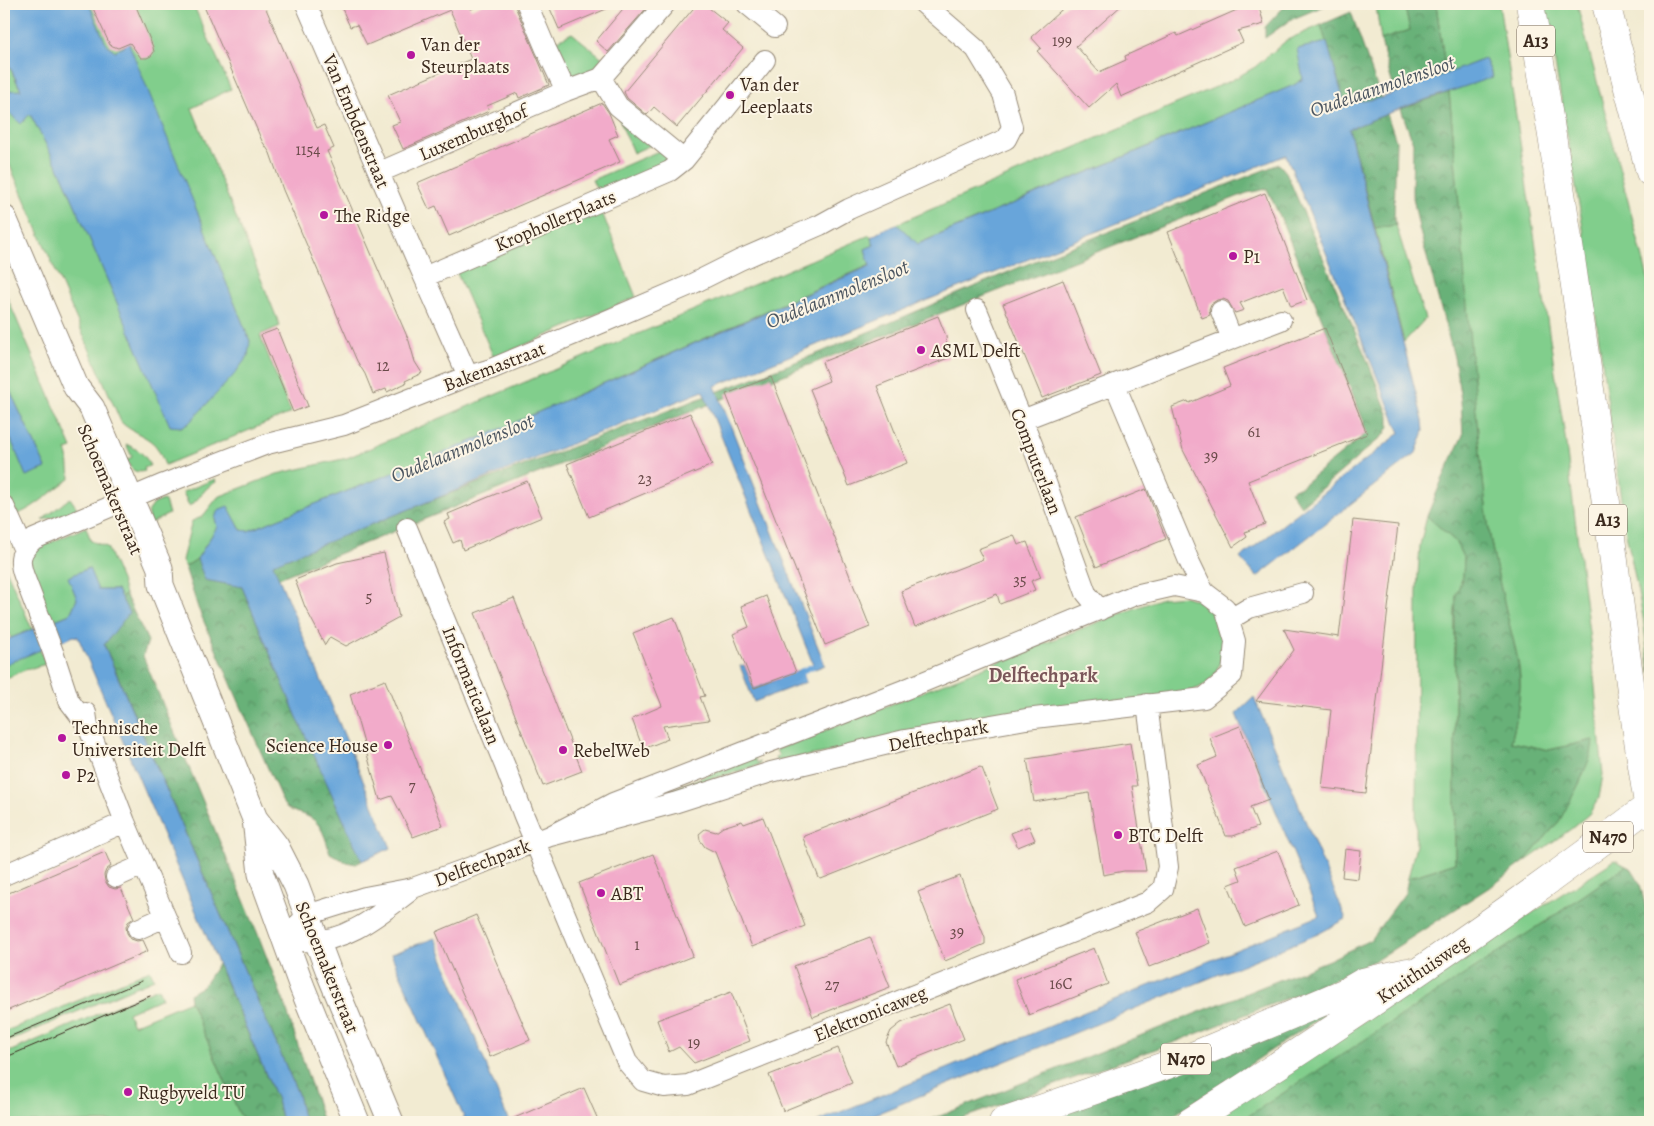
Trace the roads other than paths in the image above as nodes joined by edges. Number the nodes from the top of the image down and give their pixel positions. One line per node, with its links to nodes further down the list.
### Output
1 (306, 4): 13 (street, Van Embdenstraat)
2 (527, 4): 11 (street)
3 (665, 4): 10 (street, Luxemburghof)
4 (747, 4): 8 (street)
5 (924, 4): 21 (street, Bakemastraat)
6 (1530, 4): 33 (highway, A13)
7 (1606, 4): 14 (highway)
8 (775, 27)
9 (765, 60): 12 (street)
10 (601, 78): 11 (street, Luxemburghof); 12 (street)
11 (566, 91): 13 (street, Luxemburghof)
12 (684, 160): 16 (street, Krophollerplaats)
13 (380, 172): 16 (street, Van Embdenstraat)
14 (1650, 172)
15 (4, 218): 24 (main road, Schoemakerstraat)
16 (424, 276): 21 (street, Van Embdenstraat)
17 (977, 310): 23 (street, Computerlaan)
18 (1216, 313): 20 (street)
19 (1281, 320): 20 (street)
20 (1227, 341): 22 (street)
21 (468, 376): 24 (street, Bakemastraat)
22 (1116, 385): 23 (street); 28 (street, Delftechpark)
23 (1022, 420): 30 (street, Computerlaan)
24 (124, 502): 27 (street, Bakemastraat); 34 (main road, Schoemakerstraat)
25 (4, 506): 27 (street)
26 (407, 528): 36 (street, Informaticalaan)
27 (24, 550): 35 (street)
28 (1204, 592): 30 (street, Delftechpark); 31 (street, Delftechpark)
29 (1303, 593): 31 (street)
30 (1100, 610): 36 (street, Delftechpark)
31 (1229, 620): 32 (street, Delftechpark)
32 (1147, 704): 36 (street, Delftechpark); 36 (street, Elektronicaweg)
33 (1650, 809): 47 (highway, Kruithuisweg / N470)
34 (254, 819): 41 (main road, Schoemakerstraat); 44 (main road, Schoemakerstraat)
35 (125, 822): 37 (street); 38 (street)
36 (542, 839): 40 (street, Delftechpark)
37 (143, 865): 39 (street); 42 (street)
38 (4, 875)
39 (116, 877)
40 (413, 888): 41 (street, Delftechpark); 45 (street, Delftechpark)
41 (307, 915): 44 (street); 45 (main road, Schoemakerstraat)
42 (165, 917): 43 (street); 46 (street)
43 (138, 929)
44 (285, 939): 45 (street, Delftechpark); 48 (main road, Schoemakerstraat)
45 (318, 942): 49 (main road, Schoemakerstraat)
46 (180, 953)
47 (1422, 969): 50 (highway, N470); 51 (highway, Kruithuisweg / N470)
48 (358, 1122)
49 (391, 1122)
50 (1002, 1122)
51 (1190, 1122)

